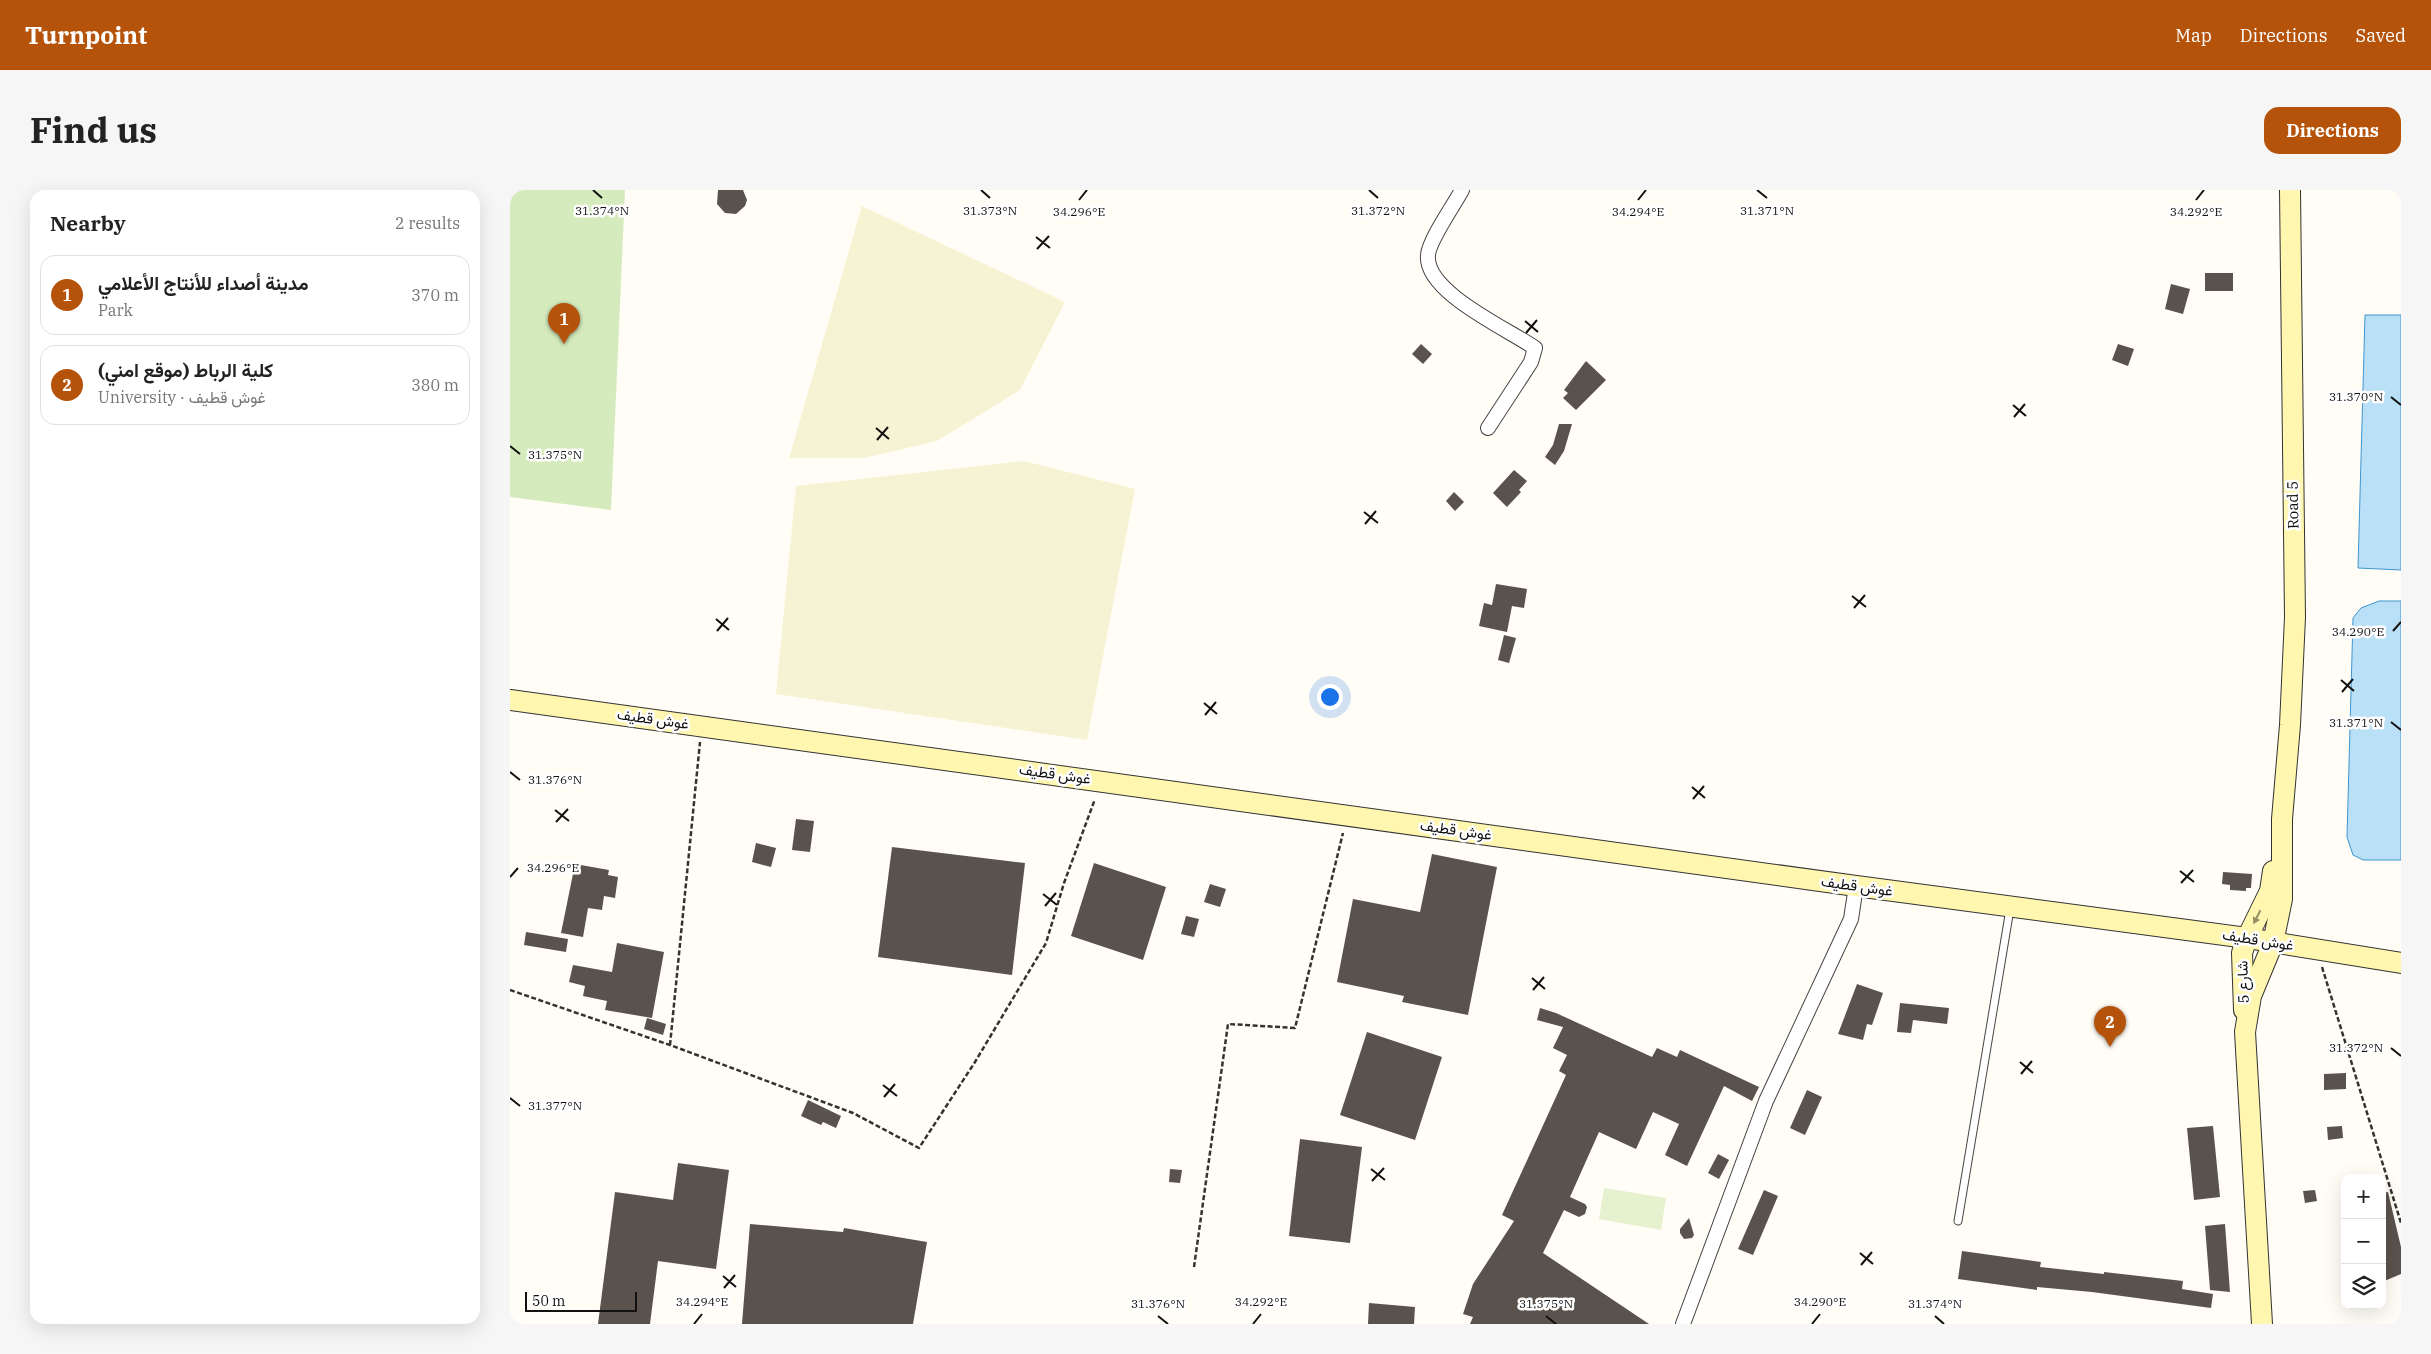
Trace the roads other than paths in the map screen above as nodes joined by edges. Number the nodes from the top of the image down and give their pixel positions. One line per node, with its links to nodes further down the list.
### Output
1 (1462, 190): 3 (street)
2 (2290, 190): 5 (main road, Road 5)
3 (1488, 428)
4 (510, 700): 6 (main road, غوش قطيف)
5 (2282, 820): 8 (main road, شارع 5, one-way to 8); 9 (main road)
6 (1856, 886): 7 (main road, غوش قطيف); 13 (street)
7 (2010, 906): 8 (main road, غوش قطيف); 12 (lane)
8 (2246, 938): 9 (main road, غوش قطيف); 11 (main road, شارع 5)
9 (2273, 943): 10 (main road, غوش قطيف); 11 (main road)
10 (2401, 963)
11 (2245, 1032): 14 (main road)
12 (1958, 1220)
13 (1684, 1324)
14 (2262, 1324)

